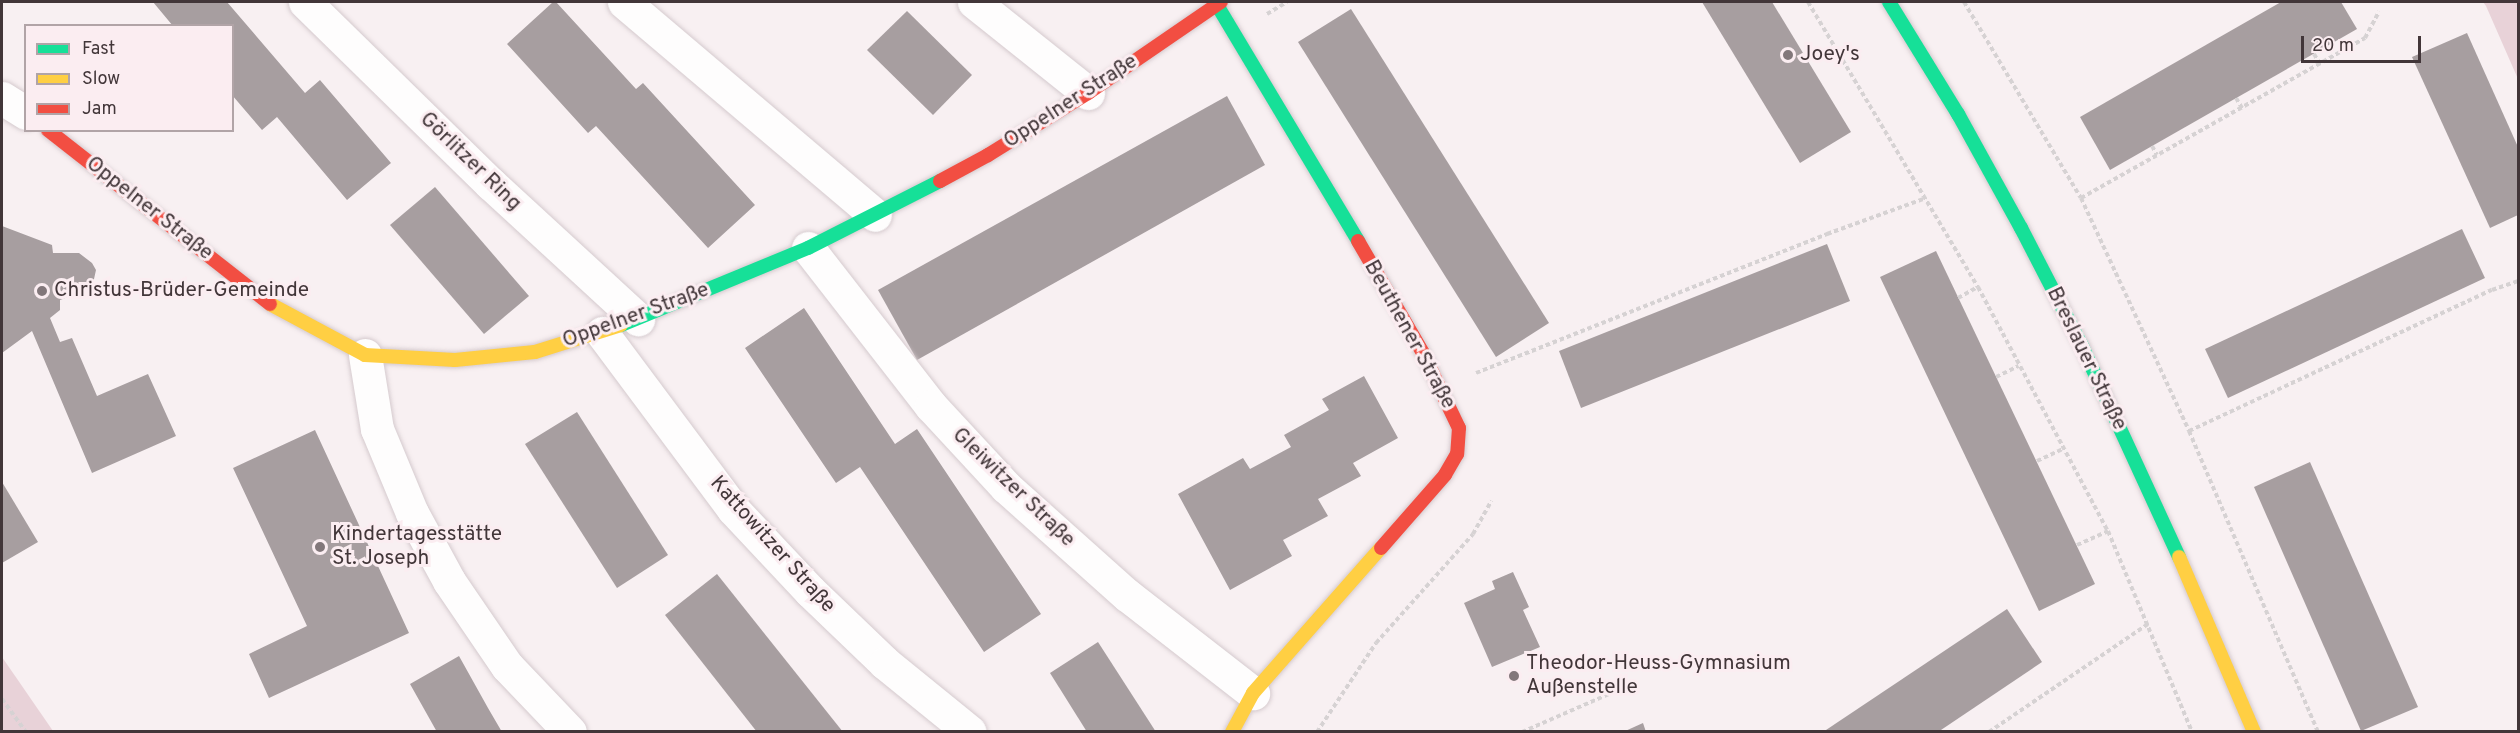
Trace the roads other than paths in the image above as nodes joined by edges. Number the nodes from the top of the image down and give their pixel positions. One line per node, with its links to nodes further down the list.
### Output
1 (305, 2): 12 (street, Görlitzer Ring)
2 (624, 2): 10 (street)
3 (974, 2): 6 (street)
4 (1889, 2): 19 (street, Breslauer Straße)
5 (1219, 3): 6 (street, Oppelner Straße); 15 (street, Beuthener Straße)
6 (1088, 93): 10 (street, Oppelner Straße)
7 (2, 98): 8 (street)
8 (24, 112)
9 (51, 132): 14 (street, Oppelner Straße)
10 (875, 216): 11 (street, Oppelner Straße)
11 (808, 248): 12 (street, Oppelner Straße); 15 (street, Gleiwitzer Straße)
12 (638, 319): 13 (street, Oppelner Straße)
13 (602, 333): 14 (street, Oppelner Straße); 17 (street, Kattowitzer Straße)
14 (365, 355): 16 (street)
15 (1253, 693): 18 (street, Beuthener Straße)
16 (570, 732)
17 (970, 732)
18 (1232, 732)
19 (2253, 732)

